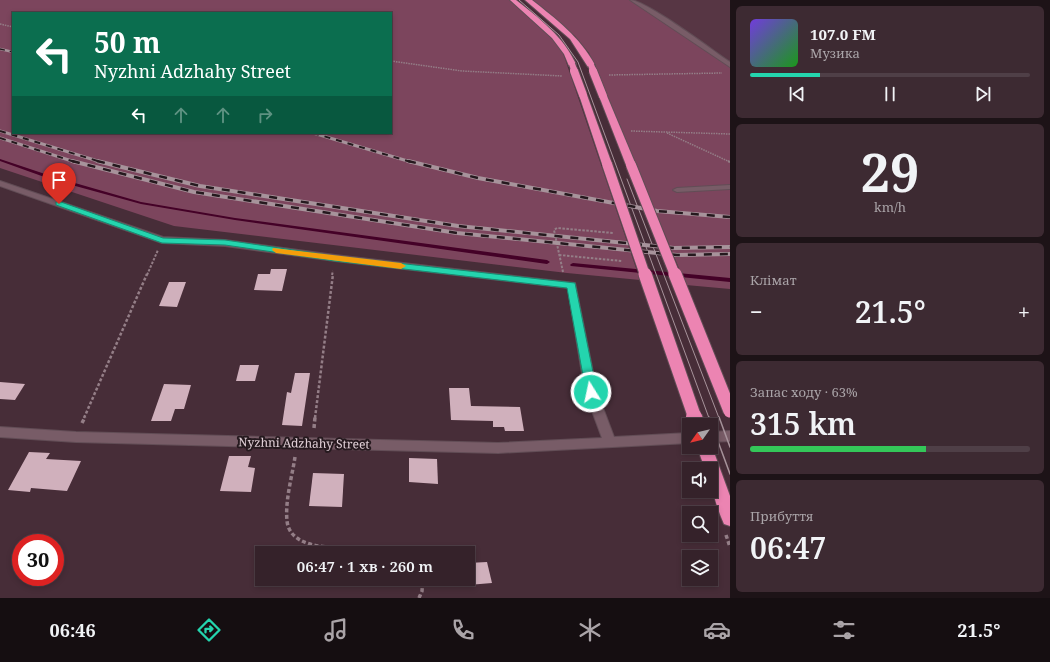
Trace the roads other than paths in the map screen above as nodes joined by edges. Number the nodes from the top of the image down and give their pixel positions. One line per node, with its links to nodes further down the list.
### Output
1 (513, 0): 9 (highway, bridge)
2 (528, 0): 8 (highway, bridge)
3 (632, 0): 4 (street)
4 (729, 64)
5 (0, 183): 14 (street)
6 (730, 188): 7 (street)
7 (677, 190)
8 (730, 411)
9 (696, 418)
10 (0, 432): 14 (street, Nyzhni Adzhahy Street)
11 (730, 436): 12 (street)
12 (718, 437)
13 (682, 438): 14 (street, Nyzhni Adzhahy Street)
14 (608, 441)
15 (707, 454): 16 (highway)
16 (730, 518)

